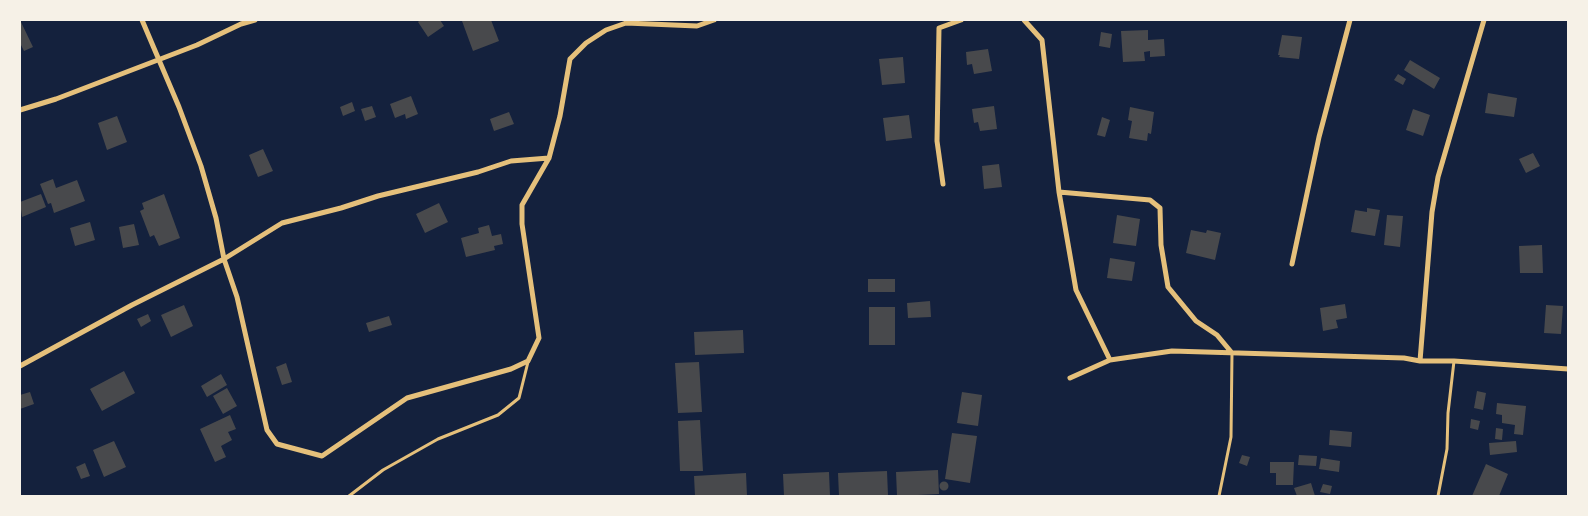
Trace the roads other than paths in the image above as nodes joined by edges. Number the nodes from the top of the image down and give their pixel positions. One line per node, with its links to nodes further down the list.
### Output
1 (142, 20): 8 (street)
2 (255, 20): 8 (street)
3 (714, 20): 10 (street)
4 (961, 20): 11 (street)
5 (1024, 20): 12 (street)
6 (1350, 20): 14 (street)
7 (1484, 20): 18 (street)
8 (158, 58): 9 (street); 13 (street)
9 (20, 110)
10 (549, 158): 13 (street); 17 (street)
11 (943, 184)
12 (1059, 192): 15 (street); 16 (street)
13 (224, 259): 17 (street); 20 (street)
14 (1292, 264)
15 (1232, 353): 16 (street); 18 (street); 24 (lane)
16 (1110, 360): 22 (street)
17 (528, 361): 23 (lane)
18 (1420, 361): 19 (street)
19 (1454, 361): 21 (street); 25 (lane)
20 (20, 366)
21 (1568, 369)
22 (1070, 378)
23 (349, 496)
24 (1219, 496)
25 (1438, 496)

